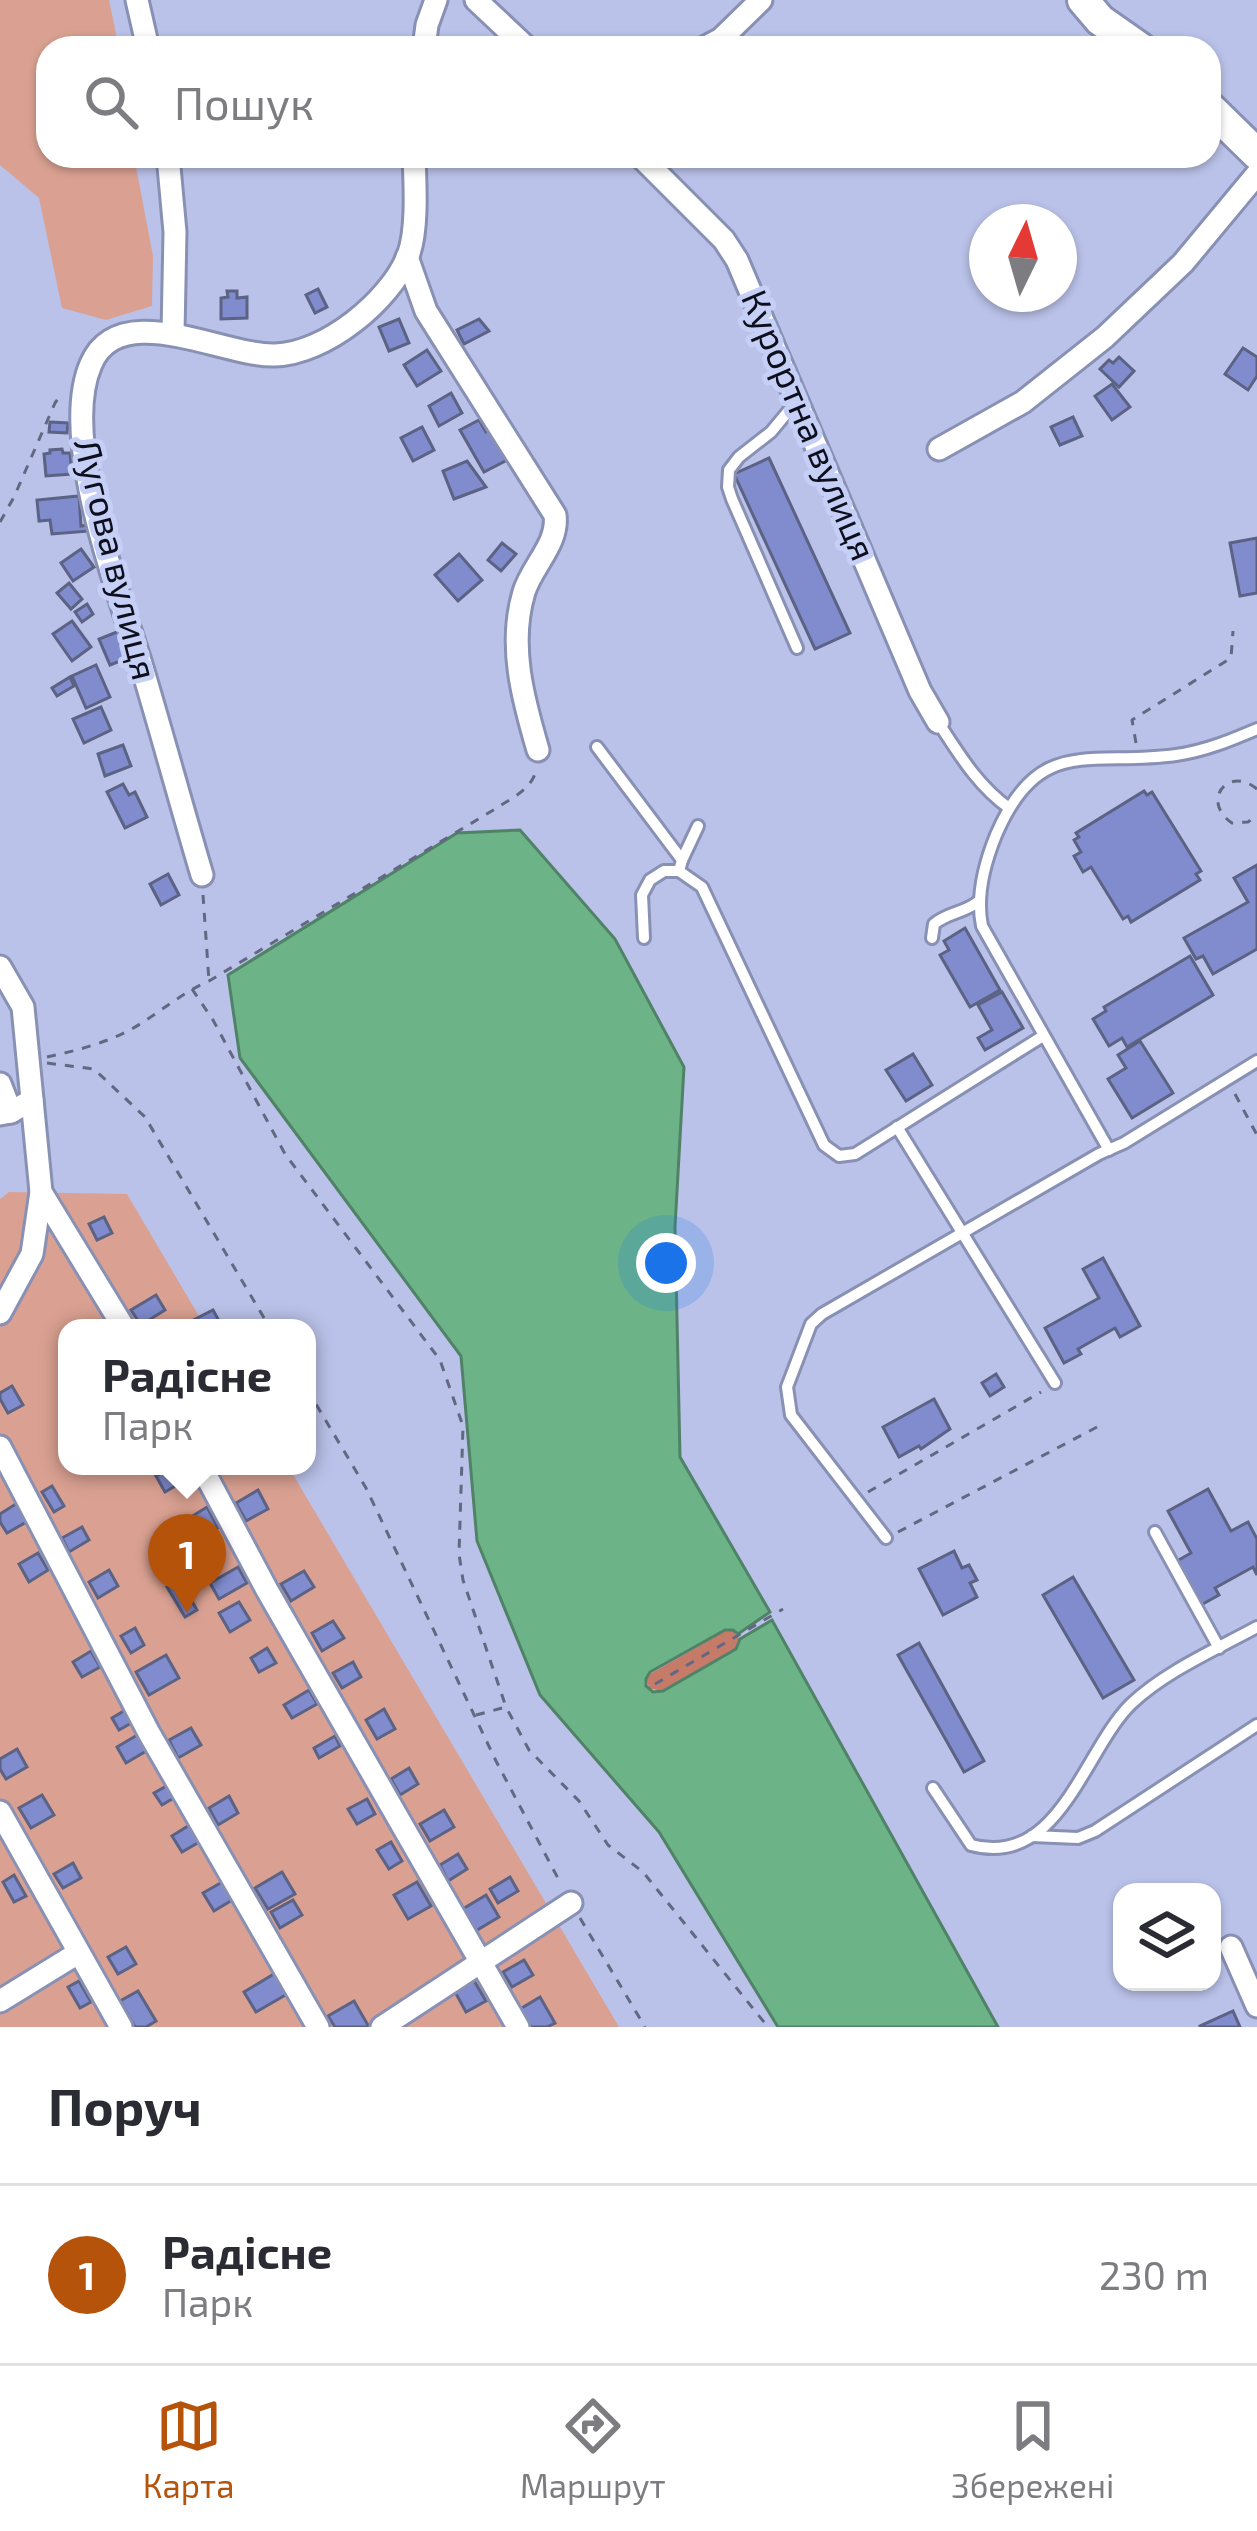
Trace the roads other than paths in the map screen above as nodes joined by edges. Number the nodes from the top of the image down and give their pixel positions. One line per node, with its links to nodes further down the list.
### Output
1 (137, 0): 6 (street)
2 (436, 0): 7 (street)
3 (476, 0): 8 (street)
4 (761, 0): 9 (street)
5 (1083, 0): 10 (street)
6 (145, 36)
7 (426, 36)
8 (514, 36)
9 (724, 36)
10 (1123, 36)
11 (1221, 119): 12 (street)
12 (1257, 154)
13 (169, 168): 18 (street)
14 (414, 168): 17 (street)
15 (652, 168): 19 (street, Курортна вулиця)
16 (1257, 174): 20 (street)
17 (407, 257): 18 (street); 25 (street)
18 (173, 333): 29 (street, Лугова вулиця)
19 (796, 402): 21 (lane); 22 (street, Курортна вулиця)
20 (939, 449)
21 (796, 648)
22 (938, 722): 26 (lane)
23 (1257, 730): 26 (lane)
24 (596, 747): 28 (lane)
25 (538, 750)
26 (1009, 808): 30 (lane)
27 (698, 826): 28 (lane)
28 (681, 865): 31 (lane); 39 (lane)
29 (202, 875)
30 (979, 901): 32 (lane); 34 (lane)
31 (644, 938)
32 (932, 938)
33 (0, 967): 37 (street)
34 (1043, 1036): 39 (lane); 40 (lane)
35 (1257, 1061): 40 (lane)
36 (0, 1084): 38 (street)
37 (32, 1100): 38 (street); 41 (street)
38 (5, 1113)
39 (897, 1127): 42 (lane)
40 (1109, 1150): 42 (lane)
41 (41, 1192): 43 (street); 44 (street)
42 (962, 1234): 45 (lane); 49 (lane)
43 (0, 1313)
44 (119, 1319)
45 (1055, 1383)
46 (0, 1447): 63 (street)
47 (206, 1475): 59 (street)
48 (1155, 1532): 51 (lane)
49 (886, 1538)
50 (1257, 1628): 51 (lane)
51 (1219, 1648): 55 (lane)
52 (1257, 1725): 55 (lane)
53 (933, 1788): 55 (lane)
54 (0, 1812): 58 (street)
55 (1032, 1836)
56 (571, 1903): 59 (street)
57 (1231, 1947): 61 (street)
58 (78, 1953): 60 (street); 62 (street)
59 (480, 1962): 64 (street); 65 (street)
60 (0, 2001)
61 (1257, 2006)
62 (121, 2027)
63 (318, 2027)
64 (382, 2027)
65 (518, 2027)

